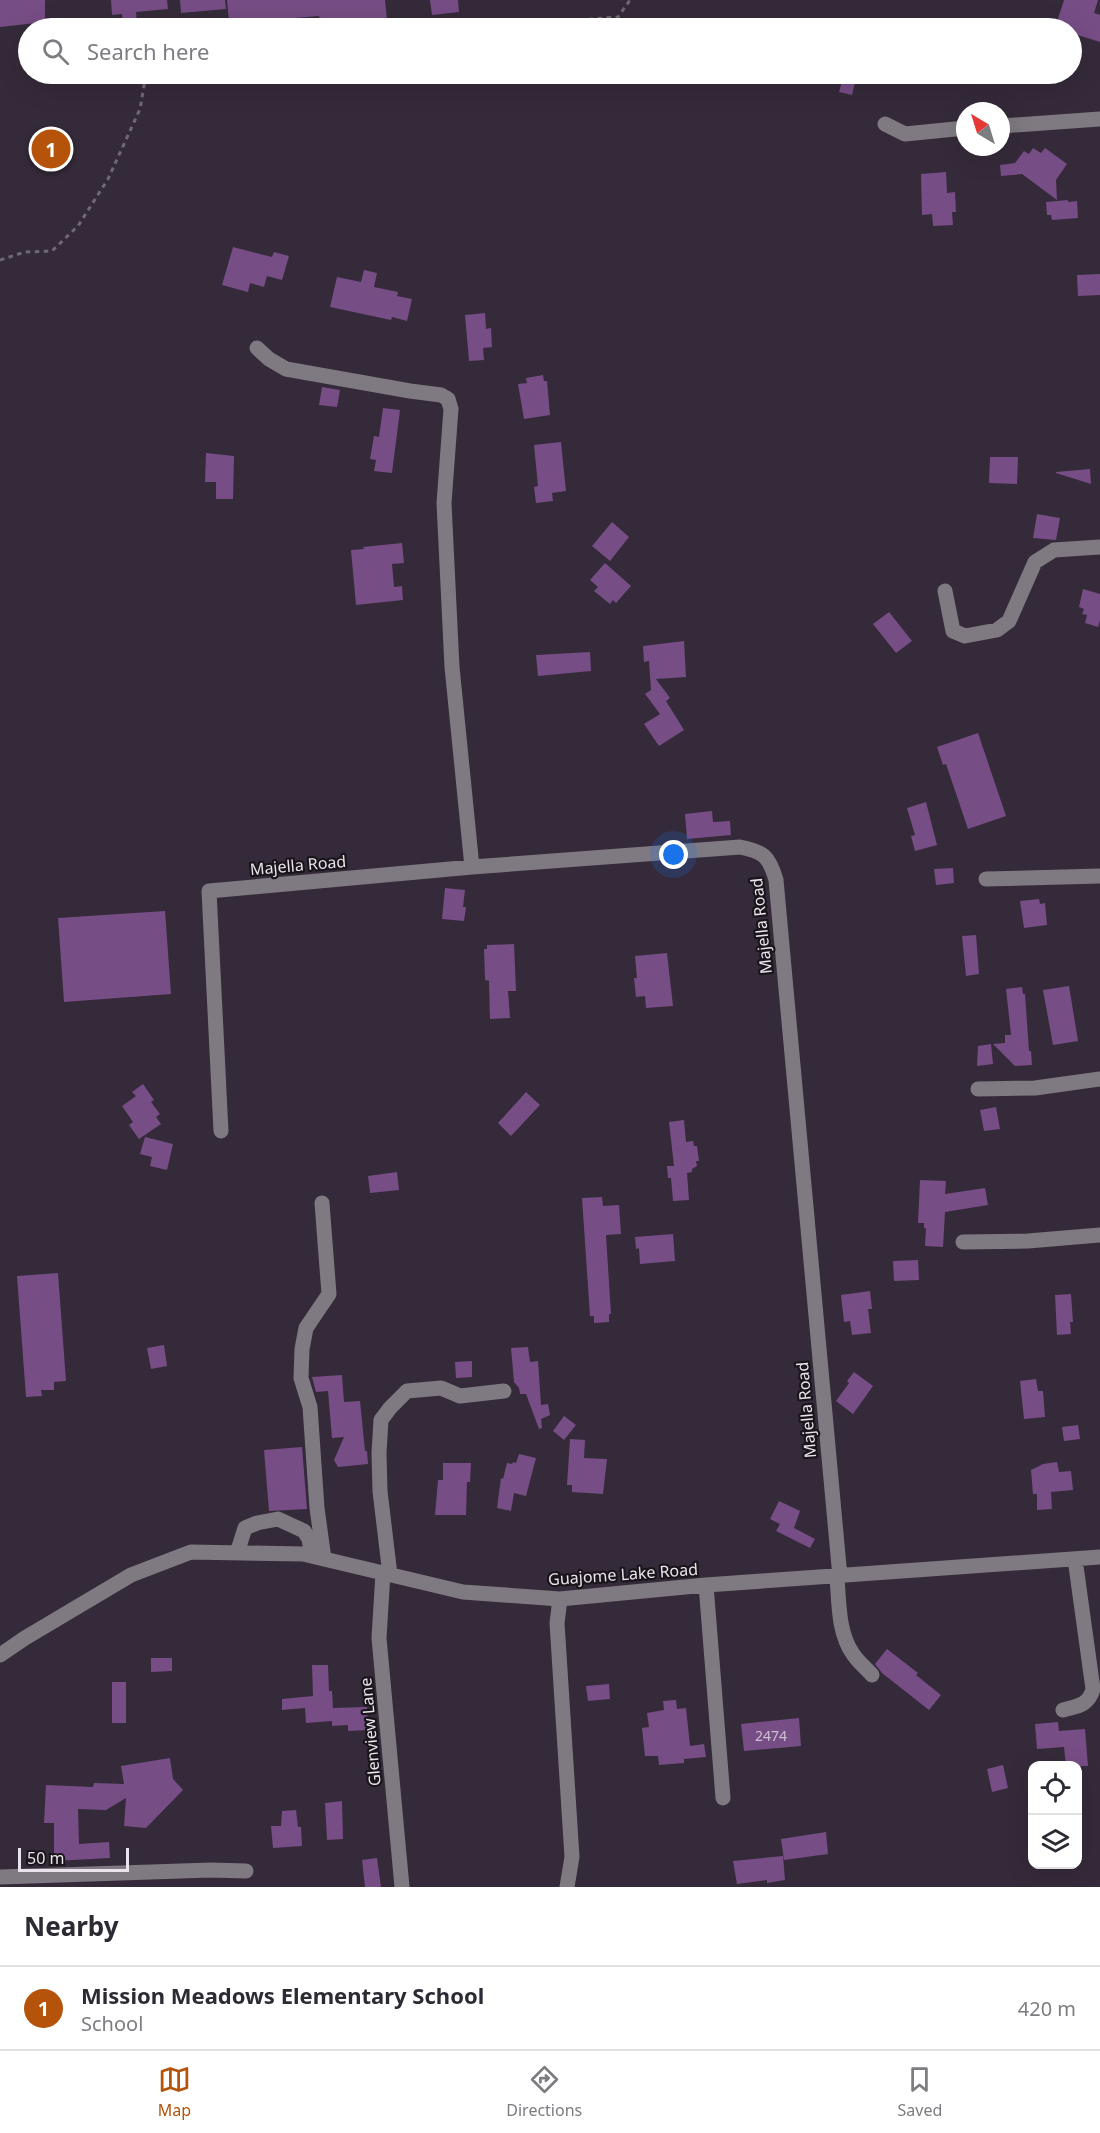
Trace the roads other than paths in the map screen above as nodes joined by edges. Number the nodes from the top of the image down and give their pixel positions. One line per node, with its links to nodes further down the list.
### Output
1 (1100, 119): 3 (street)
2 (885, 124): 4 (street)
3 (1010, 125)
4 (956, 129)
5 (258, 348): 8 (street)
6 (1100, 547): 7 (street)
7 (945, 591)
8 (472, 867): 13 (street, Majella Road); 23 (street, Majella Road)
9 (1100, 876): 10 (street)
10 (986, 879)
11 (1100, 1079): 12 (street)
12 (978, 1089)
13 (221, 1131)
14 (322, 1203): 20 (street)
15 (1100, 1235): 16 (street)
16 (963, 1242)
17 (504, 1391): 22 (street, Glenview Lane)
18 (237, 1553): 20 (street, Guajome Lake Road); 20 (street); 26 (street, Guajome Lake Road)
19 (1100, 1557): 21 (street, Guajome Lake Road)
20 (318, 1558): 22 (street, Guajome Lake Road)
21 (1075, 1559): 23 (street, Guajome Lake Road); 28 (street)
22 (387, 1574): 25 (street, Guajome Lake Road); 32 (street, Glenview Lane)
23 (838, 1577): 24 (street, Guajome Lake Road); 27 (street, Majella Road)
24 (706, 1585): 25 (street, Guajome Lake Road); 29 (street)
25 (560, 1599): 33 (street)
26 (0, 1655)
27 (872, 1675)
28 (1063, 1710)
29 (723, 1798)
30 (246, 1871): 31 (street)
31 (0, 1877)
32 (402, 1887)
33 (567, 1887)

